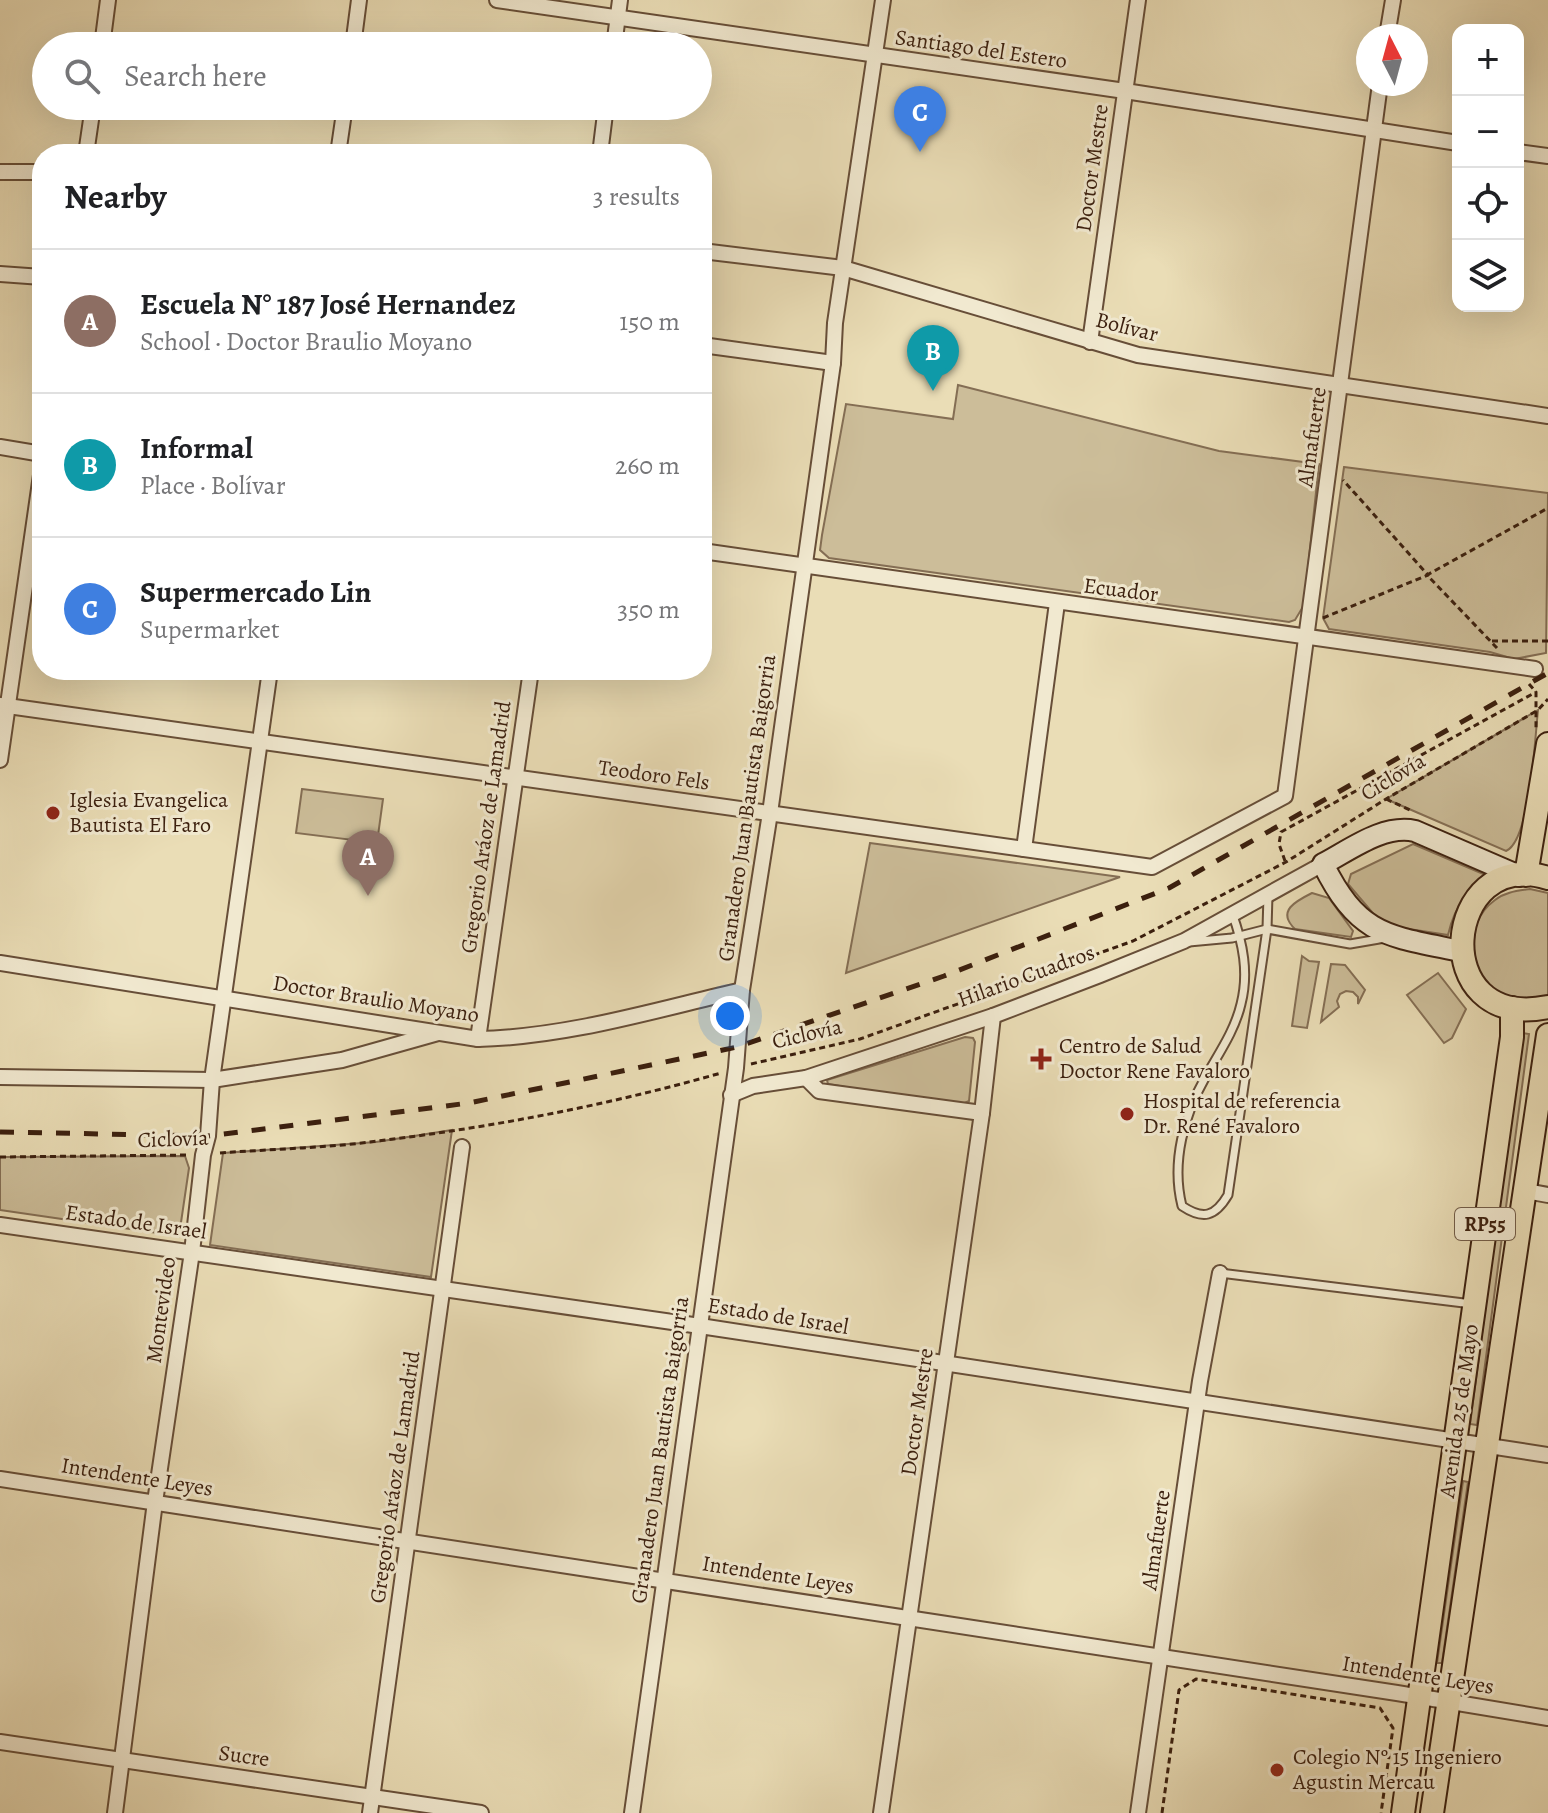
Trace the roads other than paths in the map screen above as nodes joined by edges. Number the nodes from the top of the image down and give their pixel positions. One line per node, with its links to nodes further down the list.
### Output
1 (108, 0): 10 (street)
2 (359, 0): 11 (street)
3 (497, 0): 8 (street, Santiago del Estero)
4 (620, 0): 8 (street)
5 (883, 0): 13 (street, Granadero Juan Bautista Baigorria)
6 (1138, 0): 14 (street, Doctor Mestre)
7 (1393, 0): 9 (street)
8 (618, 17): 12 (street); 13 (street, Santiago del Estero)
9 (1389, 24)
10 (104, 32)
11 (355, 32)
12 (616, 32)
13 (877, 56): 14 (street, Santiago del Estero); 29 (street, Granadero Juan Bautista Baigorria)
14 (1125, 91): 19 (street, Santiago del Estero); 32 (street, Doctor Mestre)
15 (1378, 96): 19 (street, Almafuerte)
16 (91, 120): 21 (street)
17 (343, 120): 22 (street)
18 (604, 120): 23 (street)
19 (1372, 130): 20 (street, Santiago del Estero); 35 (street, Almafuerte)
20 (1452, 142)
21 (87, 144)
22 (339, 144)
23 (601, 144)
24 (1524, 153): 25 (street)
25 (1548, 156)
26 (0, 172): 27 (street)
27 (32, 172)
28 (712, 252): 29 (street, Bolívar)
29 (843, 268): 32 (street, Bolívar); 34 (street, Granadero Juan Bautista Baigorria)
30 (0, 274): 31 (street)
31 (32, 276)
32 (1090, 342): 35 (street, Bolívar)
33 (712, 346): 34 (street)
34 (833, 363): 41 (street, Granadero Juan Bautista Baigorria)
35 (1341, 387): 36 (street, Bolívar); 43 (street, Almafuerte)
36 (1548, 416)
37 (0, 447): 38 (street)
38 (32, 452)
39 (32, 531): 47 (street)
40 (712, 552): 41 (street, Ecuador)
41 (804, 566): 42 (street, Ecuador); 53 (street, Granadero Juan Bautista Baigorria)
42 (1057, 603): 43 (street, Ecuador); 54 (street)
43 (1307, 630): 44 (street, Ecuador); 52 (street, Almafuerte)
44 (1535, 669)
45 (269, 680): 49 (street, Montevideo)
46 (530, 680): 51 (street, Gregorio Aráoz de Lamadrid)
47 (4, 706): 49 (street, Teodoro Fels); 50 (street)
48 (1542, 741): 56 (main road)
49 (260, 742): 51 (street, Teodoro Fels); 66 (street, Montevideo)
50 (0, 760)
51 (516, 778): 53 (street, Teodoro Fels); 72 (street, Gregorio Aráoz de Lamadrid)
52 (1285, 796): 54 (street, Teodoro Fels)
53 (770, 813): 54 (street, Teodoro Fels); 65 (street, Granadero Juan Bautista Baigorria)
54 (1024, 849)
55 (1323, 864): 56 (street, Hilario Cuadros); 57 (street, Hilario Cuadros); 61 (street)
56 (1531, 876): 63 (main road)
57 (1268, 893): 58 (street, Hilario Cuadros); 59 (lane)
58 (1232, 913): 60 (lane); 62 (street, Hilario Cuadros)
59 (1267, 929): 60 (lane); 60 (lane); 61 (lane)
60 (1239, 934): 62 (lane)
61 (1392, 937): 63 (street)
62 (1179, 943): 69 (street, Hilario Cuadros)
63 (1461, 951): 68 (main road)
64 (0, 963): 66 (street, Doctor Braulio Moyano)
65 (742, 990): 72 (street, Doctor Braulio Moyano); 76 (street, Granadero Juan Bautista Baigorria)
66 (224, 997): 70 (street, Doctor Braulio Moyano); 75 (street, Montevideo)
67 (1548, 1007): 68 (main road)
68 (1512, 1008): 84 (main road, Avenida 25 de Mayo / RP55)
69 (993, 1016): 74 (street, Hilario Cuadros); 77 (street, Doctor Mestre)
70 (441, 1032): 72 (street, Doctor Braulio Moyano); 75 (street)
71 (1548, 1035): 79 (main road, Avenida 25 de Mayo / RP55)
72 (478, 1039)
73 (0, 1077): 75 (street)
74 (806, 1078): 76 (street, Hilario Cuadros); 77 (street)
75 (212, 1080): 81 (street, Montevideo)
76 (731, 1095): 85 (street, Granadero Juan Bautista Baigorria)
77 (982, 1113): 86 (street, Doctor Mestre)
78 (462, 1147): 83 (street, Gregorio Aráoz de Lamadrid)
79 (1537, 1193): 89 (main road, Avenida 25 de Mayo / RP55)
80 (0, 1225): 81 (street, Estado de Israel)
81 (192, 1252): 83 (street, Estado de Israel); 92 (street, Montevideo)
82 (1220, 1273): 84 (lane); 87 (street, Almafuerte)
83 (443, 1289): 85 (street, Estado de Israel); 93 (street, Gregorio Aráoz de Lamadrid)
84 (1474, 1304): 88 (main road, Avenida 25 de Mayo / RP55)
85 (700, 1326): 86 (street, Estado de Israel); 94 (street, Granadero Juan Bautista Baigorria)
86 (946, 1363): 87 (street, Estado de Israel); 95 (street, Doctor Mestre)
87 (1197, 1401): 88 (street, Estado de Israel); 96 (street, Almafuerte)
88 (1454, 1440): 89 (street, Estado de Israel); 97 (main road, Avenida 25 de Mayo / RP55)
89 (1488, 1446): 90 (street, Estado de Israel); 98 (main road, Avenida 25 de Mayo / RP55)
90 (1548, 1455)
91 (0, 1479): 92 (street, Intendente Leyes)
92 (155, 1502): 93 (street, Intendente Leyes); 101 (street, Montevideo)
93 (408, 1541): 94 (street, Intendente Leyes); 102 (street, Gregorio Aráoz de Lamadrid)
94 (664, 1580): 95 (street, Intendente Leyes); 106 (street, Granadero Juan Bautista Baigorria)
95 (909, 1618): 96 (street, Intendente Leyes); 107 (street, Doctor Mestre)
96 (1162, 1657): 97 (street, Intendente Leyes); 108 (street, Almafuerte)
97 (1420, 1696): 98 (street, Intendente Leyes); 109 (main road, Avenida 25 de Mayo / RP55)
98 (1447, 1703): 99 (street, Intendente Leyes); 110 (main road, Avenida 25 de Mayo / RP55)
99 (1548, 1718)
100 (0, 1742): 101 (street, Sucre)
101 (122, 1760): 102 (street, Sucre); 103 (street, Montevideo)
102 (372, 1797): 104 (street, Gregorio Aráoz de Lamadrid); 105 (street, Sucre)
103 (115, 1813)
104 (370, 1813)
105 (481, 1813)
106 (632, 1813)
107 (881, 1813)
108 (1138, 1813)
109 (1403, 1813)
110 (1432, 1813)

